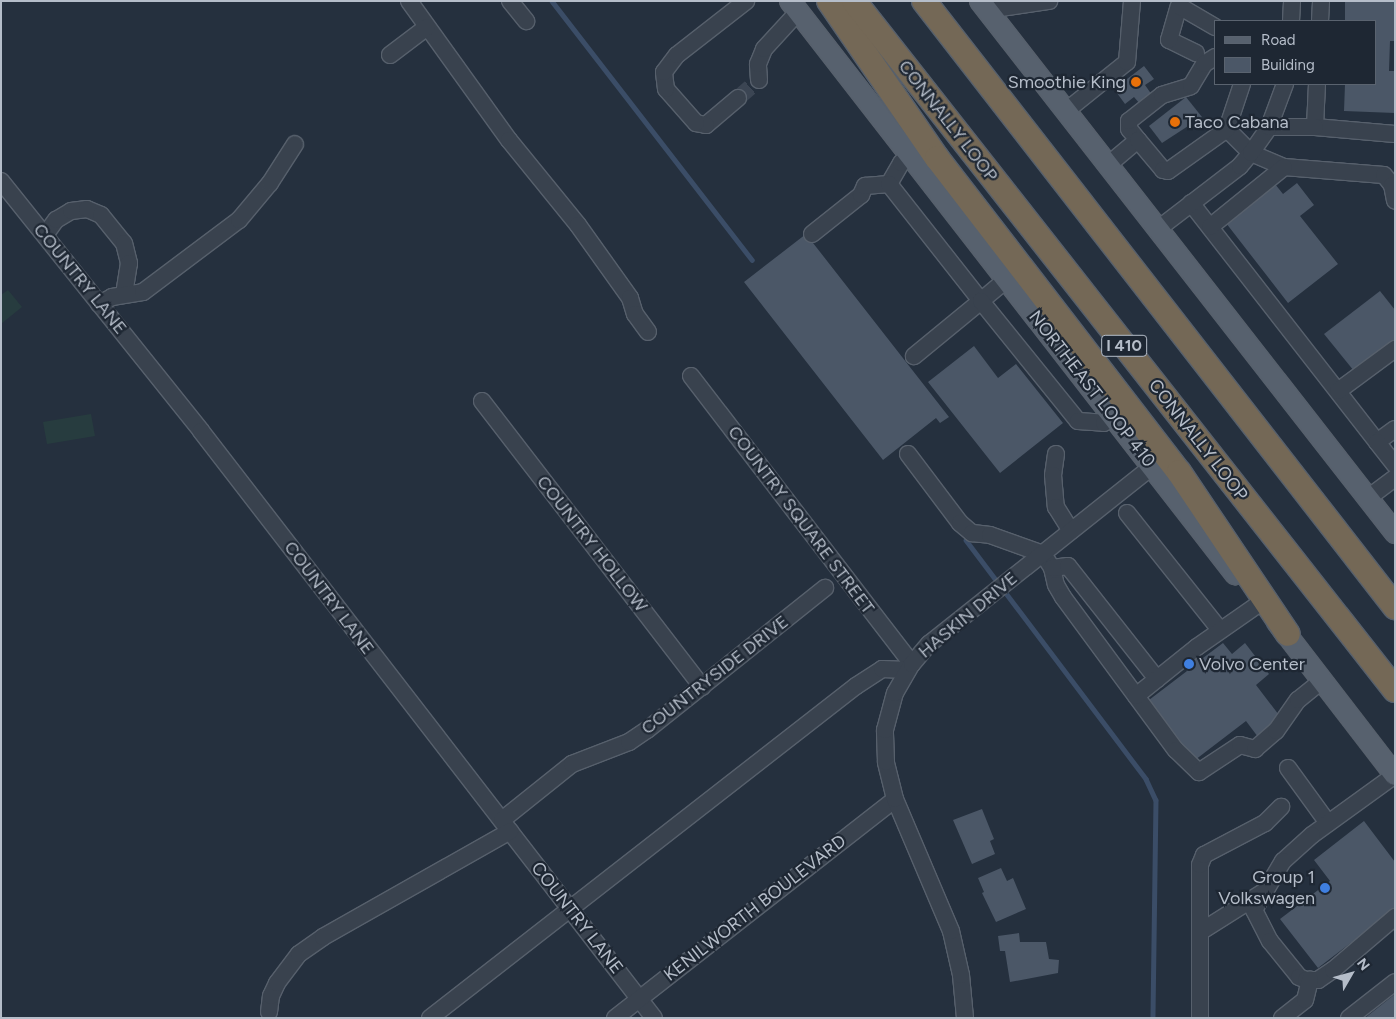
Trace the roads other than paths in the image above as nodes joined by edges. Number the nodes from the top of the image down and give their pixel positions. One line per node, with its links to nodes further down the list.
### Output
1 (409, 1): 17 (street)
2 (510, 1): 15 (street)
3 (746, 1): 25 (street)
4 (829, 1): 73 (highway)
5 (854, 1): 78 (highway, CONNALLY LOOP / I 410)
6 (924, 1): 71 (highway, I 410)
7 (1049, 1): 11 (street)
8 (1132, 1): 26 (street)
9 (1292, 1): 13 (street)
10 (1321, 1): 14 (street)
11 (984, 6): 26 (main road)
12 (794, 7): 21 (street); 34 (main road, NORTHEAST LOOP 410)
13 (1291, 20)
14 (1320, 20)
15 (526, 21)
16 (1214, 25): 18 (street)
17 (427, 26): 19 (street); 49 (street)
18 (1196, 54)
19 (390, 55)
20 (1214, 58): 31 (street)
21 (759, 80)
22 (1242, 85): 29 (street)
23 (1285, 85): 27 (street)
24 (1317, 85): 28 (street)
25 (738, 98)
26 (1066, 111): 35 (main road)
27 (1269, 127): 28 (street); 33 (street)
28 (1315, 127): 30 (street)
29 (1227, 129): 31 (street); 33 (street)
30 (1395, 134)
31 (1138, 140): 35 (street)
32 (295, 144): 46 (street)
33 (1251, 153): 36 (street); 40 (street)
34 (910, 155): 38 (street); 45 (main road, NORTHEAST LOOP 410)
35 (1108, 164): 42 (main road)
36 (1284, 167): 39 (street); 41 (street)
37 (1, 181): 44 (street, COUNTRY LANE)
38 (889, 184): 43 (street); 47 (street)
39 (1395, 201)
40 (1191, 203): 41 (street); 42 (street)
41 (1210, 227): 53 (street)
42 (1158, 229): 63 (main road)
43 (812, 234)
44 (44, 235): 46 (street); 48 (street, COUNTRY LANE)
45 (1007, 279): 47 (street); 55 (main road, NORTHEAST LOOP 410)
46 (124, 294): 48 (street)
47 (981, 301): 51 (street); 55 (street)
48 (100, 304): 85 (street, COUNTRY LANE)
49 (648, 332)
50 (1395, 349): 53 (street)
51 (914, 356)
52 (691, 376): 74 (street, COUNTRY SQUARE STREET)
53 (1338, 390): 57 (street)
54 (482, 402): 77 (street, COUNTRY HOLLOW)
55 (1113, 416): 61 (main road, NORTHEAST LOOP 410)
56 (1395, 429): 57 (street)
57 (1377, 442): 60 (street)
58 (908, 454): 67 (street)
59 (1056, 454): 65 (street)
60 (1395, 465)
61 (1153, 466): 65 (street, HASKIN DRIVE); 70 (main road, NORTHEAST LOOP 410)
62 (1395, 478): 63 (street)
63 (1368, 498): 66 (main road)
64 (1127, 513): 72 (street)
65 (1071, 531): 67 (street, HASKIN DRIVE)
66 (1395, 533)
67 (1042, 554): 68 (street); 74 (street, HASKIN DRIVE)
68 (1052, 568): 75 (street); 79 (street)
69 (825, 588): 77 (street, COUNTRYSIDE DRIVE)
70 (1260, 603): 72 (street); 73 (main road, NORTHEAST LOOP 410)
71 (1395, 607)
72 (1220, 630): 75 (street)
73 (1288, 634): 76 (main road, NORTHEAST LOOP 410)
74 (910, 667): 82 (street, HASKIN DRIVE); 87 (street)
75 (1157, 678): 79 (street)
76 (1323, 680): 79 (street); 81 (main road, NORTHEAST LOOP 410)
77 (702, 687): 85 (street, COUNTRYSIDE DRIVE)
78 (1395, 690)
79 (1136, 696)
80 (1288, 768): 84 (street)
81 (1395, 775): 84 (street)
82 (895, 799): 92 (street, KENILWORTH BOULEVARD); 97 (street, HASKIN DRIVE)
83 (1280, 807): 89 (street)
84 (1328, 823): 86 (street)
85 (506, 825): 87 (street, COUNTRY LANE); 93 (street, COUNTRYSIDE DRIVE)
86 (1262, 894): 89 (street); 90 (street)
87 (569, 908): 92 (street, COUNTRY LANE); 94 (street)
88 (1395, 917): 90 (street)
89 (1200, 932): 98 (street)
90 (1310, 980): 99 (street)
91 (1395, 982): 100 (street)
92 (640, 999): 95 (street, KENILWORTH BOULEVARD); 96 (street, COUNTRY LANE)
93 (269, 1012)
94 (430, 1018)
95 (615, 1018)
96 (654, 1018)
97 (965, 1018)
98 (1200, 1018)
99 (1282, 1018)
100 (1349, 1018)

